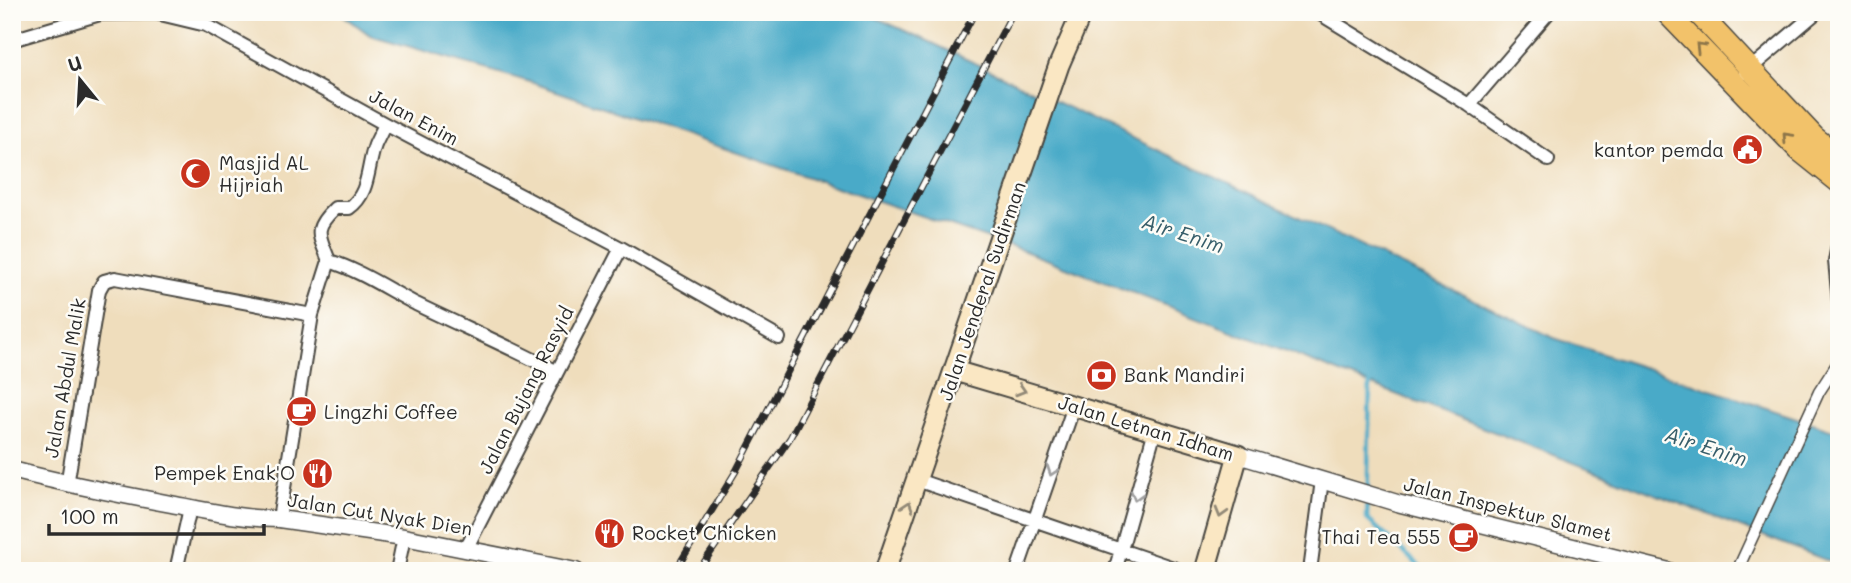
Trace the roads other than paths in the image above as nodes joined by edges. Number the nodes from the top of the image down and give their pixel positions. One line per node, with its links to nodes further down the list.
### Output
1 (1082, 12): 21 (main road, Jalan Jenderal Sudirman)
2 (1317, 12): 9 (street)
3 (1549, 12): 9 (street)
4 (1666, 12): 8 (highway, one-way to 4)
5 (1697, 12): 8 (highway)
6 (1817, 12): 8 (street)
7 (12, 40): 10 (street, Jalan Enim)
8 (1742, 75): 11 (highway); 13 (highway, one-way to 8)
9 (1469, 105): 12 (street)
10 (385, 124): 15 (street, Jalan Enim); 16 (street)
11 (1839, 157)
12 (1548, 160)
13 (1839, 182)
14 (1839, 240): 17 (street)
15 (621, 248): 19 (street, Jalan Enim); 22 (street, Jalan Bujang Rasyid)
16 (329, 261): 18 (street); 22 (street)
17 (1839, 302)
18 (312, 315): 29 (street, Jalan Abdul Malik); 31 (street)
19 (779, 338)
20 (1839, 361): 46 (street)
21 (955, 371): 23 (main road, Jalan Letnan Idham, one-way to 23); 27 (main road, Jalan Jenderal Sudirman)
22 (556, 372): 34 (street, Jalan Bujang Rasyid)
23 (1074, 407): 24 (main road, Jalan Letnan Idham); 32 (street, one-way to 32)
24 (1154, 430): 25 (main road, Jalan Letnan Idham); 35 (street, one-way to 35)
25 (1238, 455): 28 (street, Jalan Letnan Idham); 43 (main road, one-way to 43)
26 (12, 470): 29 (street, Jalan Cut Nyak Dien)
27 (917, 480): 32 (street); 39 (main road, Jalan Jenderal Sudirman, one-way to 27)
28 (1330, 483): 44 (street); 45 (street, Jalan Inspektur Slamet)
29 (66, 485): 30 (street, Jalan Cut Nyak Dien)
30 (190, 508): 31 (street, Jalan Cut Nyak Dien); 36 (street)
31 (279, 519): 33 (street, Jalan Cut Nyak Dien)
32 (1035, 521): 35 (street); 40 (street)
33 (404, 537): 34 (street, Jalan Cut Nyak Dien); 37 (street)
34 (466, 549): 38 (street, Jalan Cut Nyak Dien)
35 (1121, 550): 41 (street); 42 (street)
36 (176, 571)
37 (397, 571)
38 (576, 571)
39 (885, 571)
40 (1017, 571)
41 (1115, 571)
42 (1182, 571)
43 (1205, 571)
44 (1310, 571)
45 (1669, 571)
46 (1737, 571)

